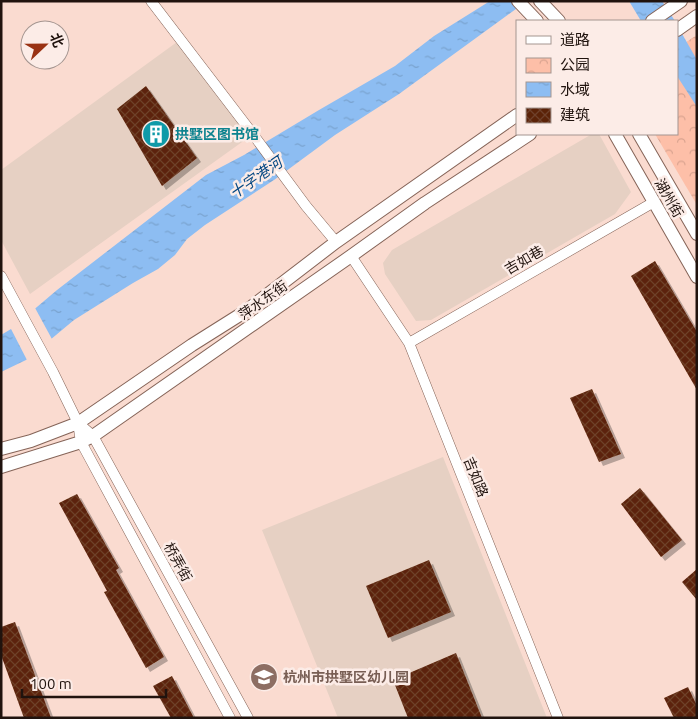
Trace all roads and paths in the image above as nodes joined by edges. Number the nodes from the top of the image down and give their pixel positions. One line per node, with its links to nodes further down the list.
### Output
1 (151, 1): 16 (street)
2 (518, 1): 6 (main road)
3 (681, 1): 8 (main road)
4 (545, 6): 7 (main road)
5 (697, 16): 9 (main road)
6 (536, 20)
7 (557, 20)
8 (653, 20)
9 (678, 29)
10 (516, 116): 16 (main road, 萍水东街)
11 (528, 135): 17 (main road, 萍水东街)
12 (615, 135): 14 (main road, 湖州街)
13 (640, 135): 15 (main road, 湖州街)
14 (654, 202): 19 (main road, 湖州街); 20 (street, 吉如巷)
15 (697, 234)
16 (336, 242): 21 (main road, 萍水东街)
17 (351, 256): 20 (street, 吉如路); 22 (main road, 萍水东街)
18 (1, 276): 21 (street, 桥弄街)
19 (697, 276)
20 (409, 342): 28 (street, 吉如路)
21 (78, 423): 22 (street, 桥弄街); 23 (street, 桥弄街); 24 (main road, 萍水东街)
22 (93, 436): 23 (main road, 萍水东街); 27 (street, 桥弄街)
23 (81, 442): 25 (main road, 萍水东街); 26 (street, 桥弄街)
24 (1, 449)
25 (1, 467)
26 (230, 718)
27 (248, 718)
28 (558, 718)

